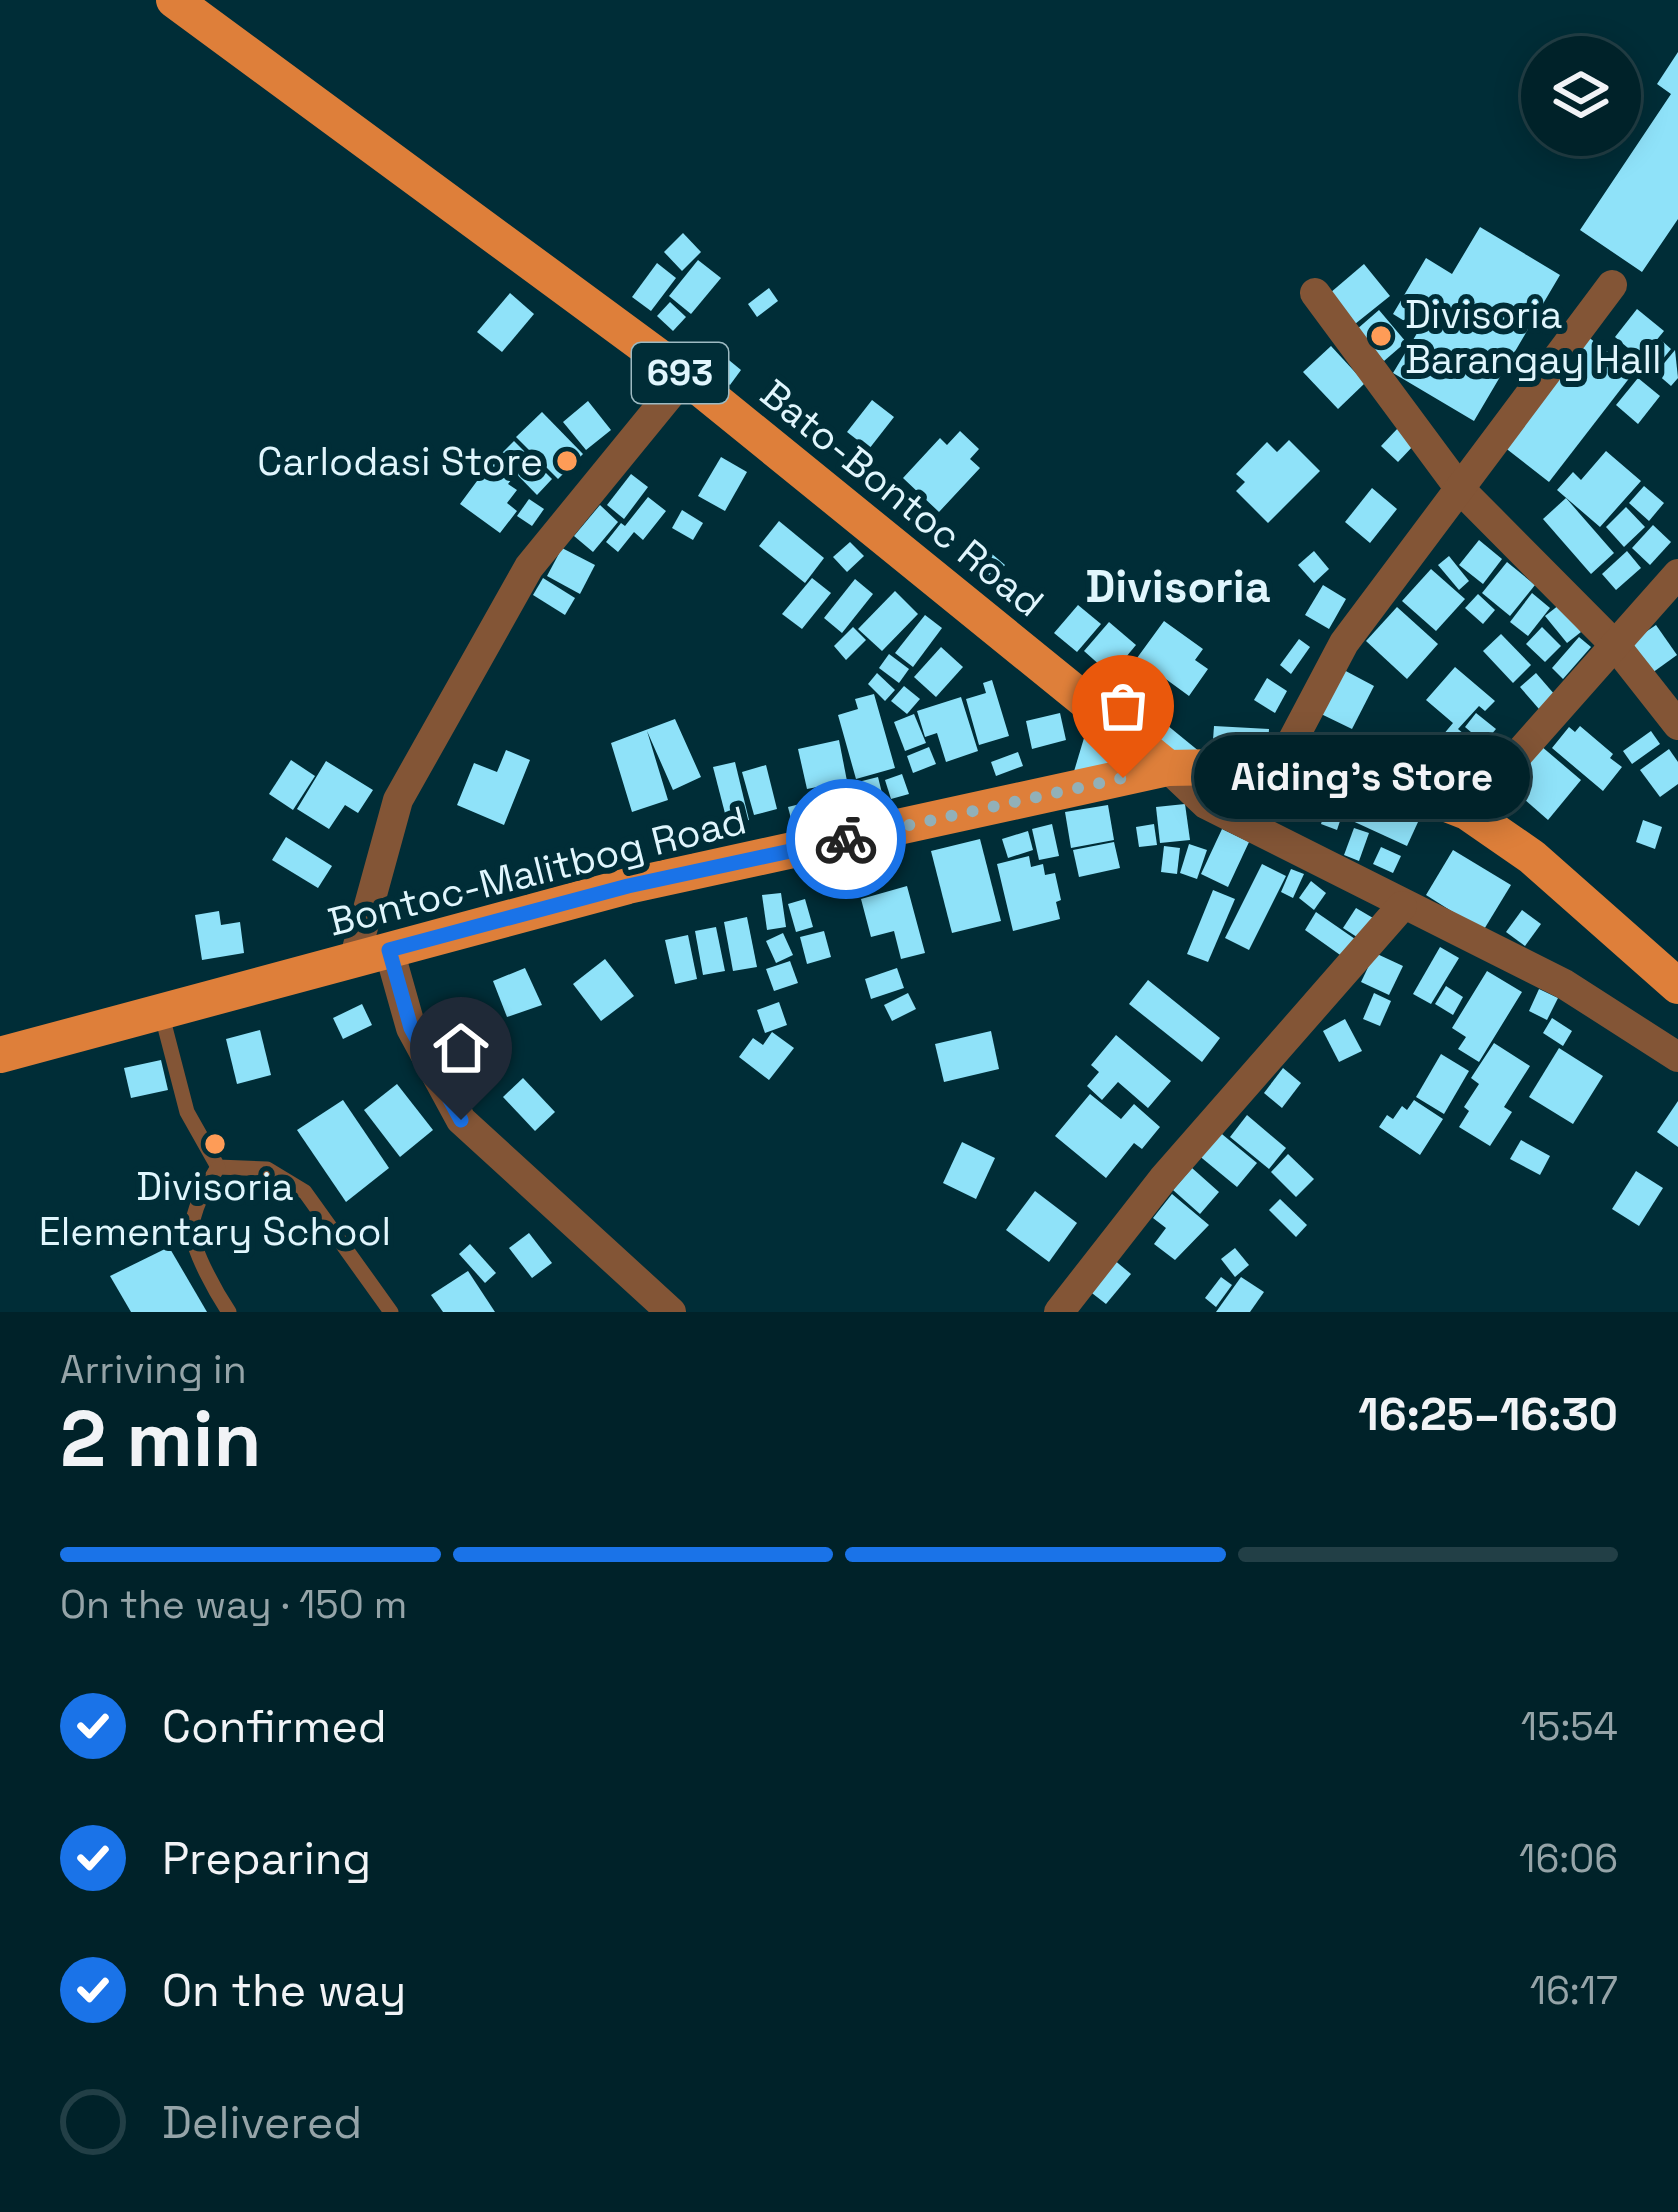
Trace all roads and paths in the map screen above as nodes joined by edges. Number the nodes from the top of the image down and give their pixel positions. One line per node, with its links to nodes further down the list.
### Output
1 (174, 0): 4 (main road, Bato-Bontoc Road / 693)
2 (1612, 285): 5 (street)
3 (1315, 293): 5 (street)
4 (685, 376): 10 (main road, Bato-Bontoc Road / 693); 13 (street)
5 (1460, 489): 7 (street); 9 (street)
6 (1678, 574): 7 (street)
7 (1615, 645): 8 (street); 11 (street)
8 (1678, 725)
9 (1279, 766): 10 (main road, Bontoc-Malitbog Road); 11 (main road, Bontoc-Malitbog Road)
10 (1168, 768): 12 (street); 13 (main road, Bontoc-Malitbog Road)
11 (1466, 812): 14 (main road, Bontoc-Malitbog Road)
12 (1402, 906): 17 (street); 22 (street)
13 (371, 955): 15 (main road, Bontoc-Malitbog Road); 21 (street)
14 (1670, 980)
15 (161, 1012): 16 (main road, Bontoc-Malitbog Road); 18 (lane)
16 (0, 1054)
17 (1678, 1057)
18 (218, 1167): 19 (lane); 20 (lane)
19 (229, 1312)
20 (392, 1312)
21 (671, 1312)
22 (1058, 1312)

